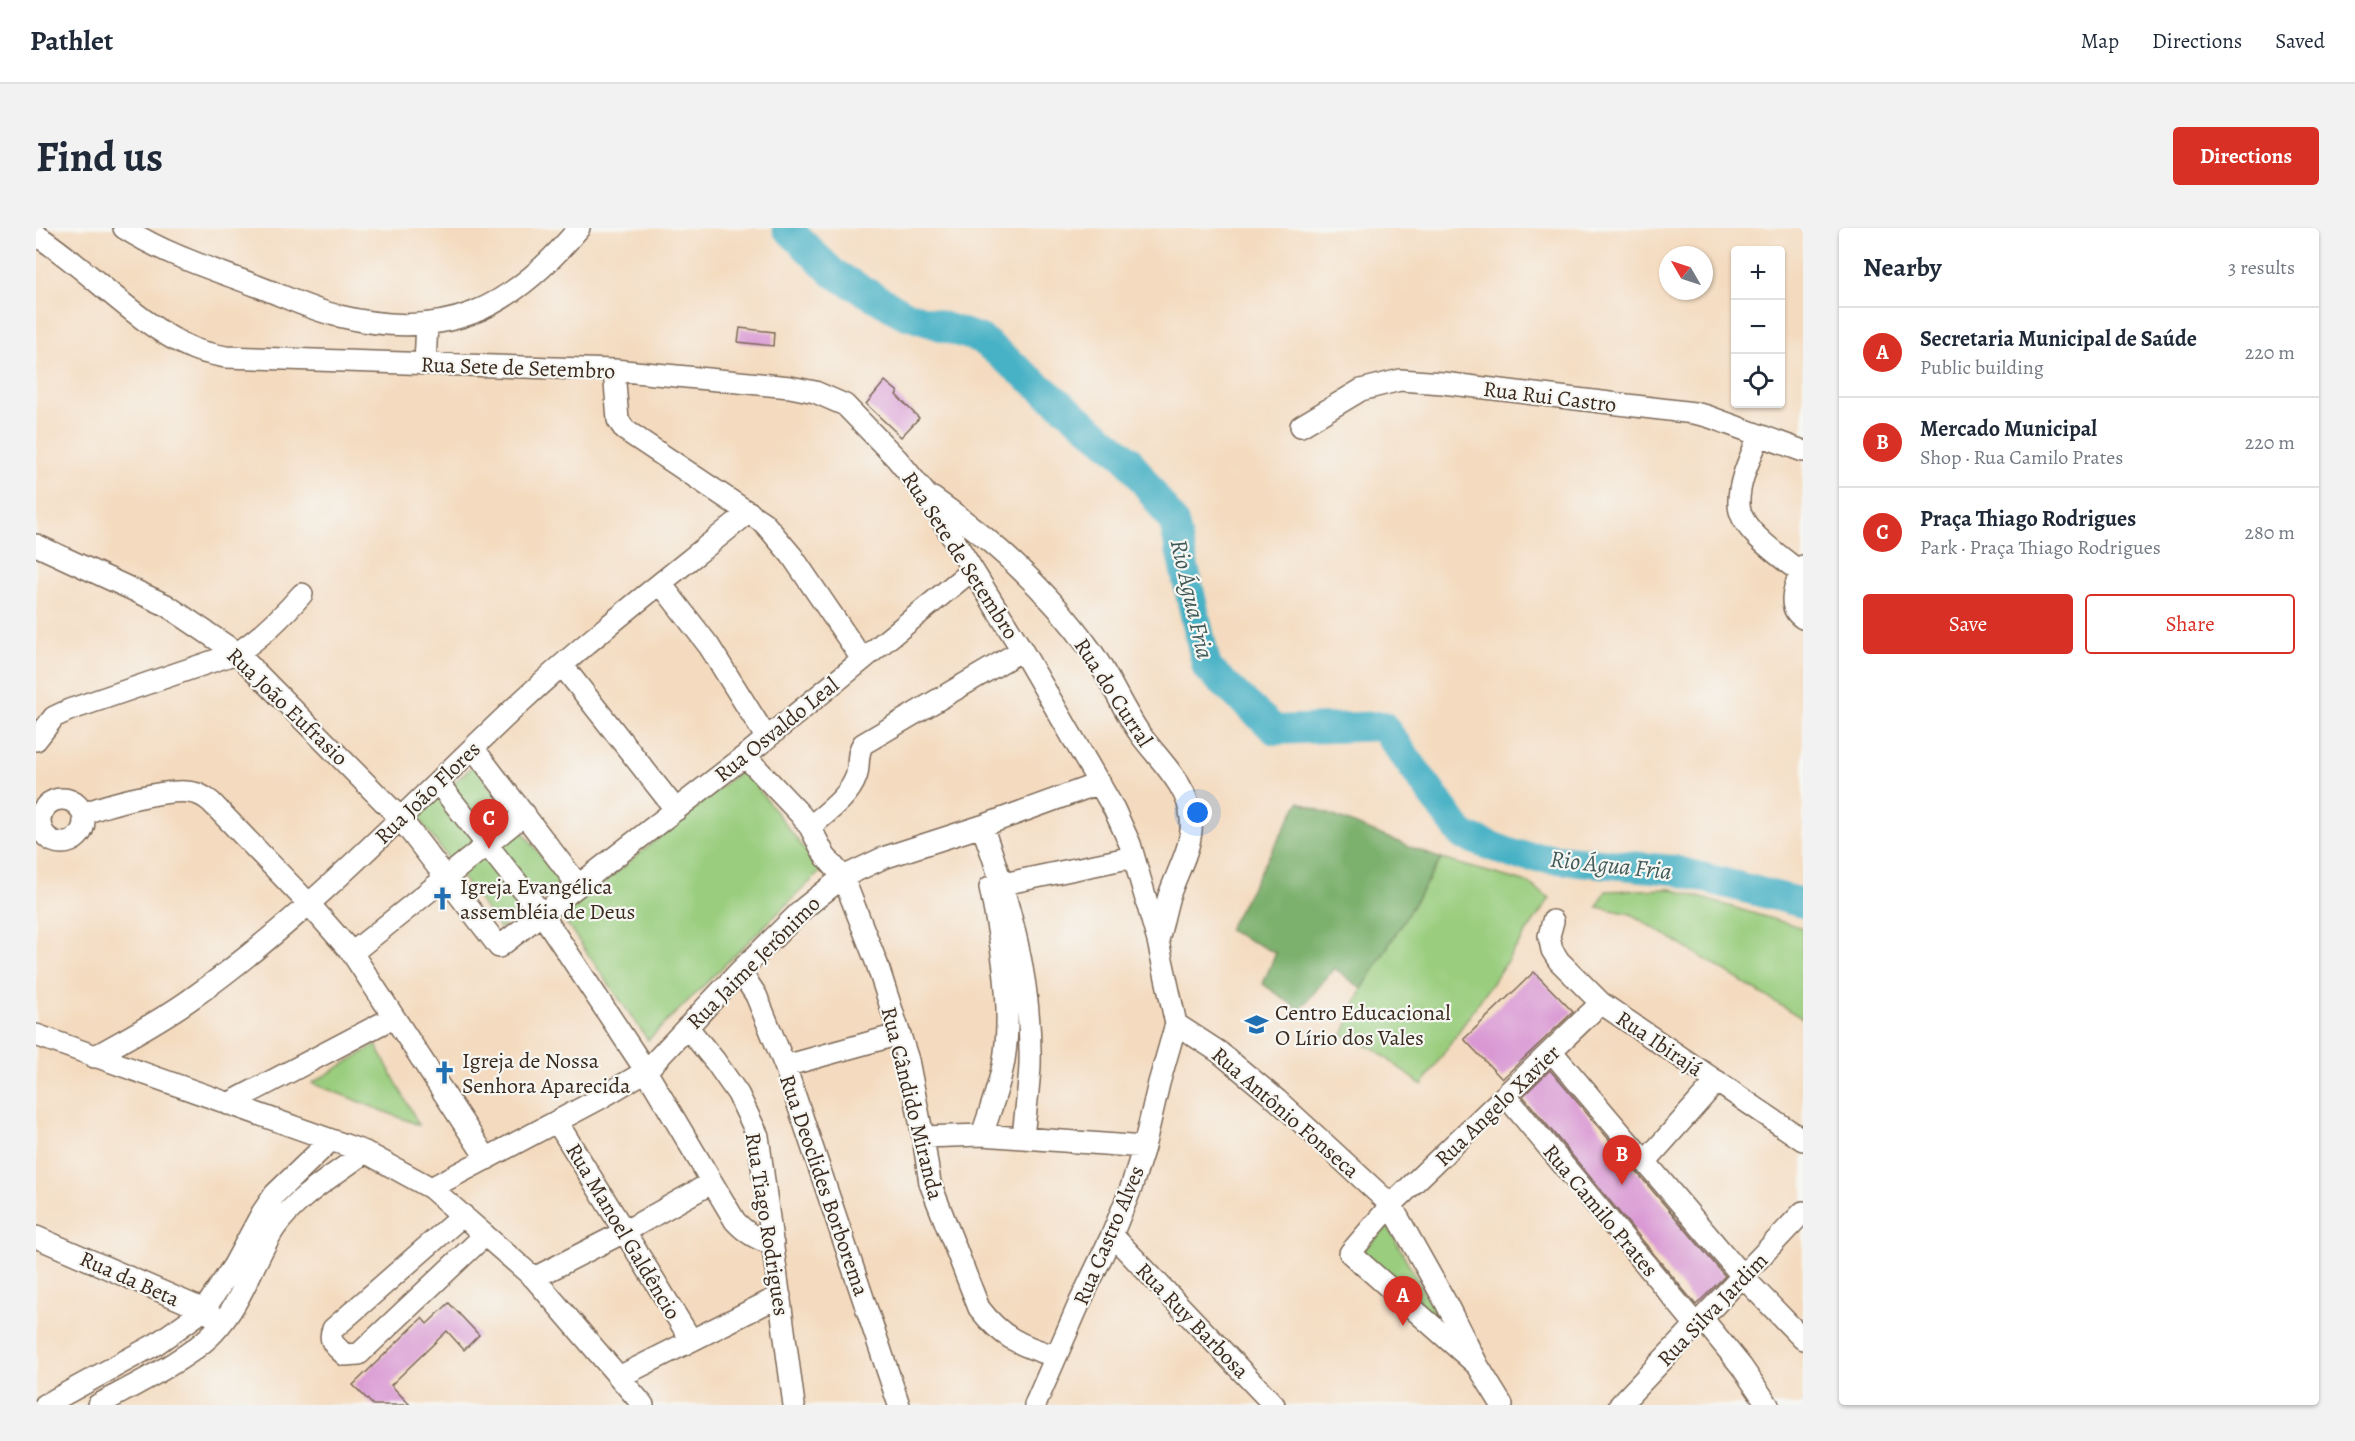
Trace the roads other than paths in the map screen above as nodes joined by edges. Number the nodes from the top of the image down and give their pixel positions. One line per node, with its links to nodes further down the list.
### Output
1 (124, 228): 4 (street)
2 (579, 228): 4 (street)
3 (36, 235): 5 (street, Rua Sete de Setembro)
4 (427, 324): 5 (street)
5 (425, 363): 6 (street, Rua Sete de Setembro)
6 (614, 370): 10 (street, Rua Sete de Setembro); 11 (street)
7 (1301, 426): 8 (street, Rua Rui Castro)
8 (1759, 436): 9 (street, Rua Rui Castro); 14 (street)
9 (1803, 451)
10 (925, 493): 13 (street, Rua Sete de Setembro); 44 (street, Rua do Curral)
11 (749, 512): 15 (street, Rua João Flores); 20 (street)
12 (36, 545): 19 (street, Rua João Eufrasio)
13 (972, 570): 18 (street, Rua Sete de Setembro); 20 (street, Rua Osvaldo Leal)
14 (1802, 570): 17 (street)
15 (661, 584): 21 (street, Rua João Flores); 23 (street)
16 (302, 594): 19 (street)
17 (1798, 609)
18 (1022, 650): 28 (street, Rua Sete de Setembro); 33 (street)
19 (237, 653): 22 (street); 32 (street, Rua João Eufrasio)
20 (862, 659): 23 (street, Rua Osvaldo Leal)
21 (562, 665): 25 (street, Rua João Flores); 29 (street)
22 (45, 712): 24 (street)
23 (766, 737): 26 (street, Rua Osvaldo Leal)
24 (36, 740)
25 (473, 748): 27 (street, Rua João Flores); 31 (street)
26 (745, 756): 29 (street, Rua Osvaldo Leal); 33 (street, Rua Cândido Miranda)
27 (438, 783): 32 (street, Rua João Flores); 35 (street)
28 (1100, 783): 34 (street, Rua Jaime Jerônimo); 36 (street, Rua Sete de Setembro)
29 (676, 810): 40 (street, Rua Osvaldo Leal)
30 (84, 814): 41 (street)
31 (525, 814): 35 (street); 40 (street)
32 (400, 818): 38 (street, Rua João Eufrasio); 41 (street, Rua João Flores)
33 (810, 827): 37 (street, Rua Cândido Miranda)
34 (977, 828): 37 (street, Rua Jaime Jerônimo); 39 (street); 61 (street)
35 (488, 845): 38 (street); 42 (street)
36 (1133, 857): 39 (street); 44 (street, Rua Sete de Setembro)
37 (843, 877): 46 (street, Rua Jaime Jerônimo); 51 (street, Rua Cândido Miranda)
38 (445, 879): 42 (street, Rua Osvaldo Leal); 45 (street)
39 (1003, 884): 63 (street)
40 (578, 885): 42 (street, Rua Osvaldo Leal)
41 (309, 904): 45 (street); 54 (street, Rua João Flores)
42 (542, 914): 56 (street)
43 (1553, 921): 47 (street, Rua Ibirajá)
44 (1158, 940): 49 (street, Rua Sete de Setembro)
45 (352, 953): 48 (street)
46 (740, 971): 50 (street, Rua Jaime Jerônimo); 55 (street, Rua Deoclides Borborema)
47 (1601, 1003): 53 (street, Rua Angelo Xavier); 57 (street, Rua Ibirajá)
48 (394, 1017): 59 (street); 68 (street)
49 (1176, 1024): 66 (street, Rua Castro Alves); 72 (street, Rua Antônio Fonseca)
50 (687, 1027): 56 (street, Rua Jaime Jerônimo); 79 (street, Rua Tiago Rodrigues)
51 (900, 1034): 55 (street); 62 (street, Rua Cândido Miranda)
52 (36, 1035): 54 (street)
53 (1552, 1052): 58 (street, Rua Angelo Xavier); 69 (street)
54 (94, 1057): 59 (street)
55 (785, 1066): 98 (street, Rua Deoclides Borborema)
56 (646, 1071): 60 (street, Rua Jaime Jerônimo); 70 (street)
57 (1717, 1082): 65 (street, Rua Ibirajá); 69 (street)
58 (1506, 1096): 72 (street, Rua Angelo Xavier); 86 (street, Rua Camilo Prates)
59 (228, 1104): 64 (street)
60 (557, 1122): 68 (street, Rua Jaime Jerônimo); 75 (street, Rua Manoel Galdêncio)
61 (982, 1135): 62 (street); 63 (street)
62 (923, 1137): 90 (street, Rua Cândido Miranda)
63 (1023, 1138): 66 (street)
64 (331, 1140): 67 (street); 85 (street)
65 (1803, 1140)
66 (1144, 1147): 77 (street, Rua Castro Alves)
67 (365, 1152): 71 (street); 87 (street)
68 (487, 1159): 71 (street, Rua Jaime Jerônimo)
69 (1645, 1162): 81 (street)
70 (711, 1183): 75 (street); 79 (street)
71 (431, 1188): 74 (street)
72 (1391, 1205): 91 (street, Rua Antônio Fonseca); 91 (street, Rua Angelo Xavier)
73 (1803, 1212): 81 (street, Rua Silva Jardim)
74 (463, 1215): 76 (street); 80 (street)
75 (624, 1232): 82 (street); 89 (street, Rua Manoel Galdêncio)
76 (485, 1235): 82 (street); 84 (street)
77 (1113, 1235): 90 (street, Rua Castro Alves); 100 (street, Rua Ruy Barbosa)
78 (36, 1237): 85 (street, Rua da Beta)
79 (773, 1244): 83 (street, Rua Tiago Rodrigues)
80 (393, 1276): 84 (street); 84 (street)
81 (1743, 1277): 86 (street, Rua Silva Jardim); 88 (street)
82 (534, 1278): 92 (street)
83 (780, 1296): 89 (street); 97 (street, Rua Tiago Rodrigues)
84 (416, 1300)
85 (204, 1310): 87 (street, Rua da Beta); 94 (street)
86 (1699, 1322): 101 (street, Rua Silva Jardim); 102 (street, Rua Camilo Prates)
87 (223, 1323): 95 (street)
88 (1803, 1339)
89 (691, 1340): 92 (street)
90 (1055, 1356): 99 (street, Rua Castro Alves)
91 (1478, 1366): 93 (street)
92 (619, 1377): 96 (street)
93 (1500, 1404)
94 (45, 1405)
95 (98, 1405)
96 (643, 1405)
97 (794, 1405)
98 (899, 1405)
99 (1035, 1405)
100 (1274, 1405)
101 (1620, 1405)
102 (1768, 1405)

